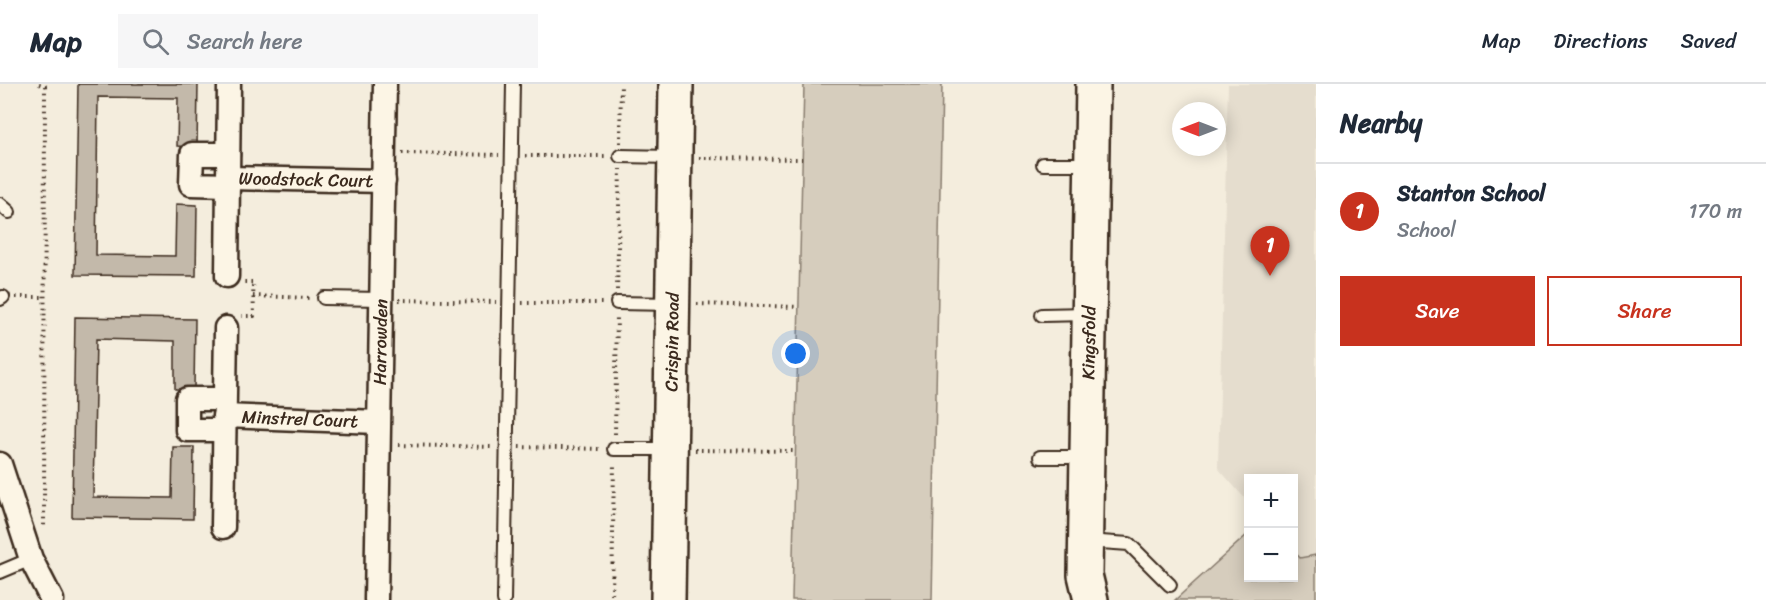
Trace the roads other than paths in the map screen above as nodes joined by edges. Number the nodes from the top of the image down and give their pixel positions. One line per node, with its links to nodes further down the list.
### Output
1 (229, 84): 6 (street, Woodstock Court)
2 (385, 84): 11 (street, Harrowden)
3 (513, 84): 36 (lane)
4 (676, 84): 8 (street, Crispin Road)
5 (1093, 84): 10 (street, Kingsfold)
6 (228, 154): 12 (street, Woodstock Court); 12 (street, Woodstock Court)
7 (620, 156): 8 (lane)
8 (675, 157): 17 (street, Crispin Road)
9 (1044, 164): 10 (lane)
10 (1091, 164): 18 (street, Kingsfold)
11 (384, 181): 12 (street, Woodstock Court); 15 (street, Harrowden)
12 (228, 182): 13 (street, Woodstock Court)
13 (226, 276)
14 (324, 298): 15 (lane)
15 (381, 299): 22 (street, Harrowden)
16 (617, 303): 17 (lane)
17 (673, 304): 24 (street, Crispin Road)
18 (1088, 314): 19 (lane); 26 (street, Kingsfold)
19 (1042, 315)
20 (226, 328): 21 (street, Minstrel Court)
21 (224, 415): 22 (street, Minstrel Court); 28 (street, Minstrel Court)
22 (378, 422): 35 (street, Harrowden)
23 (614, 449): 24 (lane)
24 (670, 449): 37 (street, Crispin Road)
25 (1040, 457): 26 (lane)
26 (1086, 457): 29 (street, Kingsfold)
27 (2, 476): 30 (street)
28 (223, 527)
29 (1086, 540): 32 (lane); 33 (street, Kingsfold)
30 (31, 559): 31 (lane); 34 (street)
31 (0, 572)
32 (1170, 585)
33 (1088, 599)
34 (52, 600)
35 (376, 600)
36 (504, 600)
37 (668, 600)

